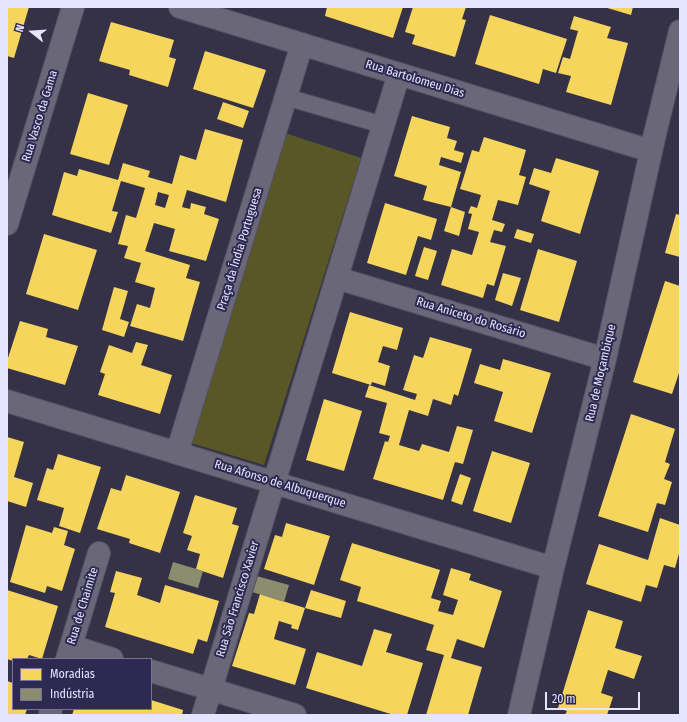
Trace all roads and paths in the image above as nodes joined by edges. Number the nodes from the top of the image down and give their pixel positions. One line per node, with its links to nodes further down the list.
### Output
1 (74, 7): 9 (street, Rua Vasco da Gama)
2 (180, 7): 4 (street, Rua Bartolomeu Dias)
3 (680, 31): 8 (street, Rua de Moçambique)
4 (302, 44): 5 (street, Rua Bartolomeu Dias); 6 (street, Praça da Índia Portuguesa)
5 (399, 74): 7 (street); 8 (street, Rua Bartolomeu Dias)
6 (286, 97): 7 (lane); 14 (street, Praça da Índia Portuguesa)
7 (383, 126): 11 (street)
8 (651, 151): 12 (street, Rua de Moçambique)
9 (14, 180): 10 (street, Rua Vasco da Gama)
10 (7, 224)
11 (337, 278): 12 (street, Rua Aniceto do Rosário); 15 (street)
12 (605, 359): 17 (street, Rua de Moçambique)
13 (7, 401): 14 (street, Rua Afonso de Albuquerque)
14 (177, 453): 15 (street, Rua Afonso de Albuquerque)
15 (274, 482): 17 (street, Rua Afonso de Albuquerque); 21 (street, Rua São Francisco Xavier)
16 (99, 553): 18 (street, Rua de Chaimite)
17 (553, 568): 24 (street, Rua de Moçambique)
18 (69, 653): 19 (street)
19 (105, 658)
20 (152, 671): 21 (street)
21 (211, 689): 22 (street, Rua São Francisco Xavier); 23 (street)
22 (203, 715)
23 (295, 715)
24 (519, 715)

